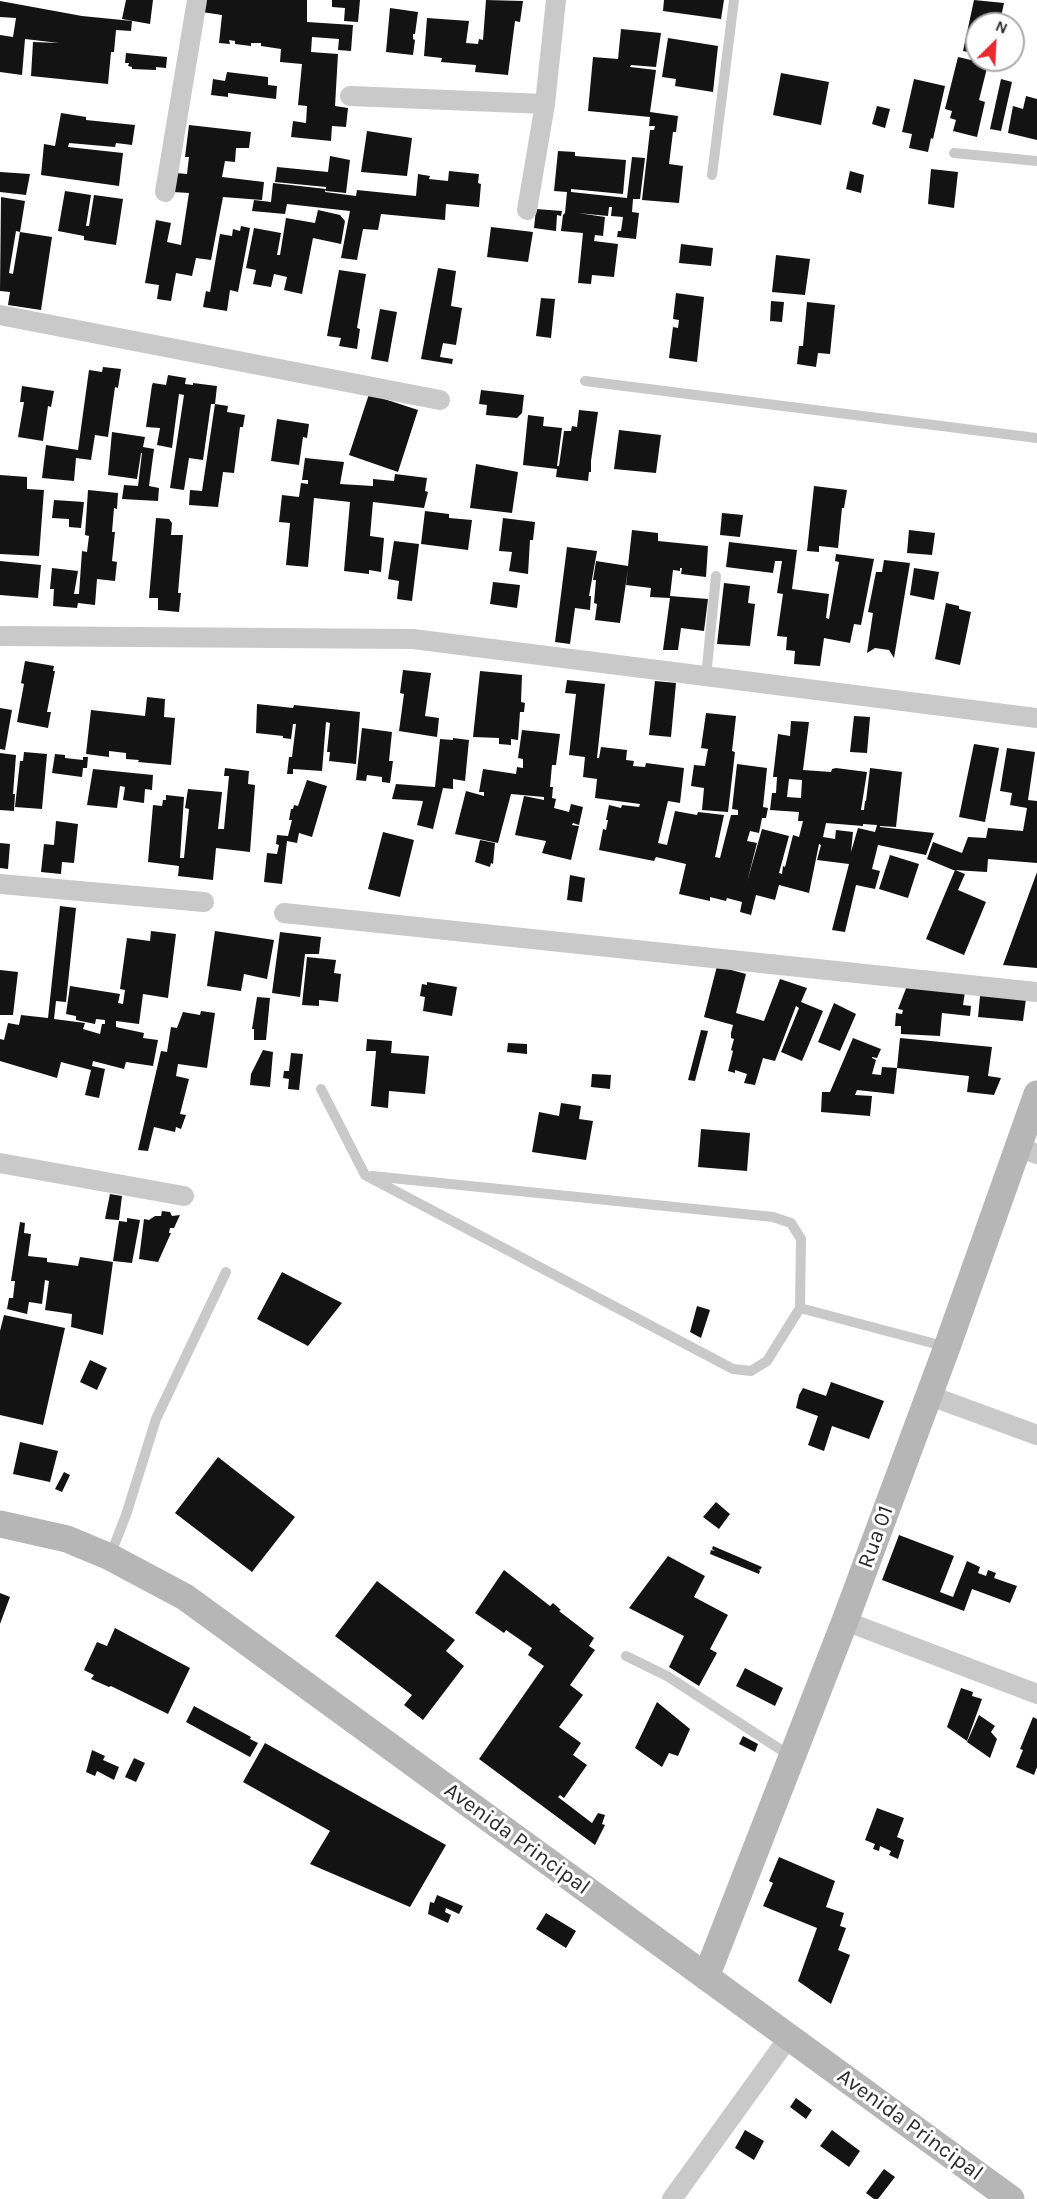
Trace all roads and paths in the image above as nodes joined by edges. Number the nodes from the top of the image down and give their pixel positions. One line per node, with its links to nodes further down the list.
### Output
1 (197, 0): 9 (street)
2 (556, 0): 5 (street)
3 (734, 0): 8 (lane)
4 (350, 96): 5 (street)
5 (545, 104): 10 (street)
6 (954, 153): 7 (lane)
7 (1037, 161)
8 (712, 175)
9 (165, 192)
10 (527, 210)
11 (0, 315): 13 (street)
12 (585, 381): 14 (lane)
13 (440, 399)
14 (1037, 438)
15 (716, 576): 17 (lane)
16 (0, 636): 17 (street)
17 (706, 677): 18 (street)
18 (1037, 718)
19 (0, 884): 20 (street)
20 (204, 902)
21 (284, 913): 22 (street)
22 (1037, 992)
23 (321, 1089): 27 (lane)
24 (1037, 1094): 25 (street, Rua 01)
25 (1028, 1150): 31 (street, Rua 01)
26 (0, 1163): 28 (street)
27 (364, 1175): 30 (lane); 30 (lane)
28 (184, 1196)
29 (226, 1272): 35 (lane)
30 (800, 1308): 31 (lane)
31 (947, 1347): 32 (street, Rua 01)
32 (928, 1395): 33 (street); 36 (street, Rua 01)
33 (1037, 1436)
34 (0, 1524): 35 (street, Avenida Principal)
35 (110, 1557): 40 (street, Avenida Principal)
36 (845, 1621): 38 (street); 39 (street, Rua 01)
37 (626, 1656): 39 (lane)
38 (1037, 1694)
39 (792, 1757): 40 (street, Rua 01)
40 (706, 1977): 41 (street, Avenida Principal)
41 (789, 2037): 42 (street); 43 (street, Avenida Principal)
42 (672, 2199)
43 (1011, 2199)

